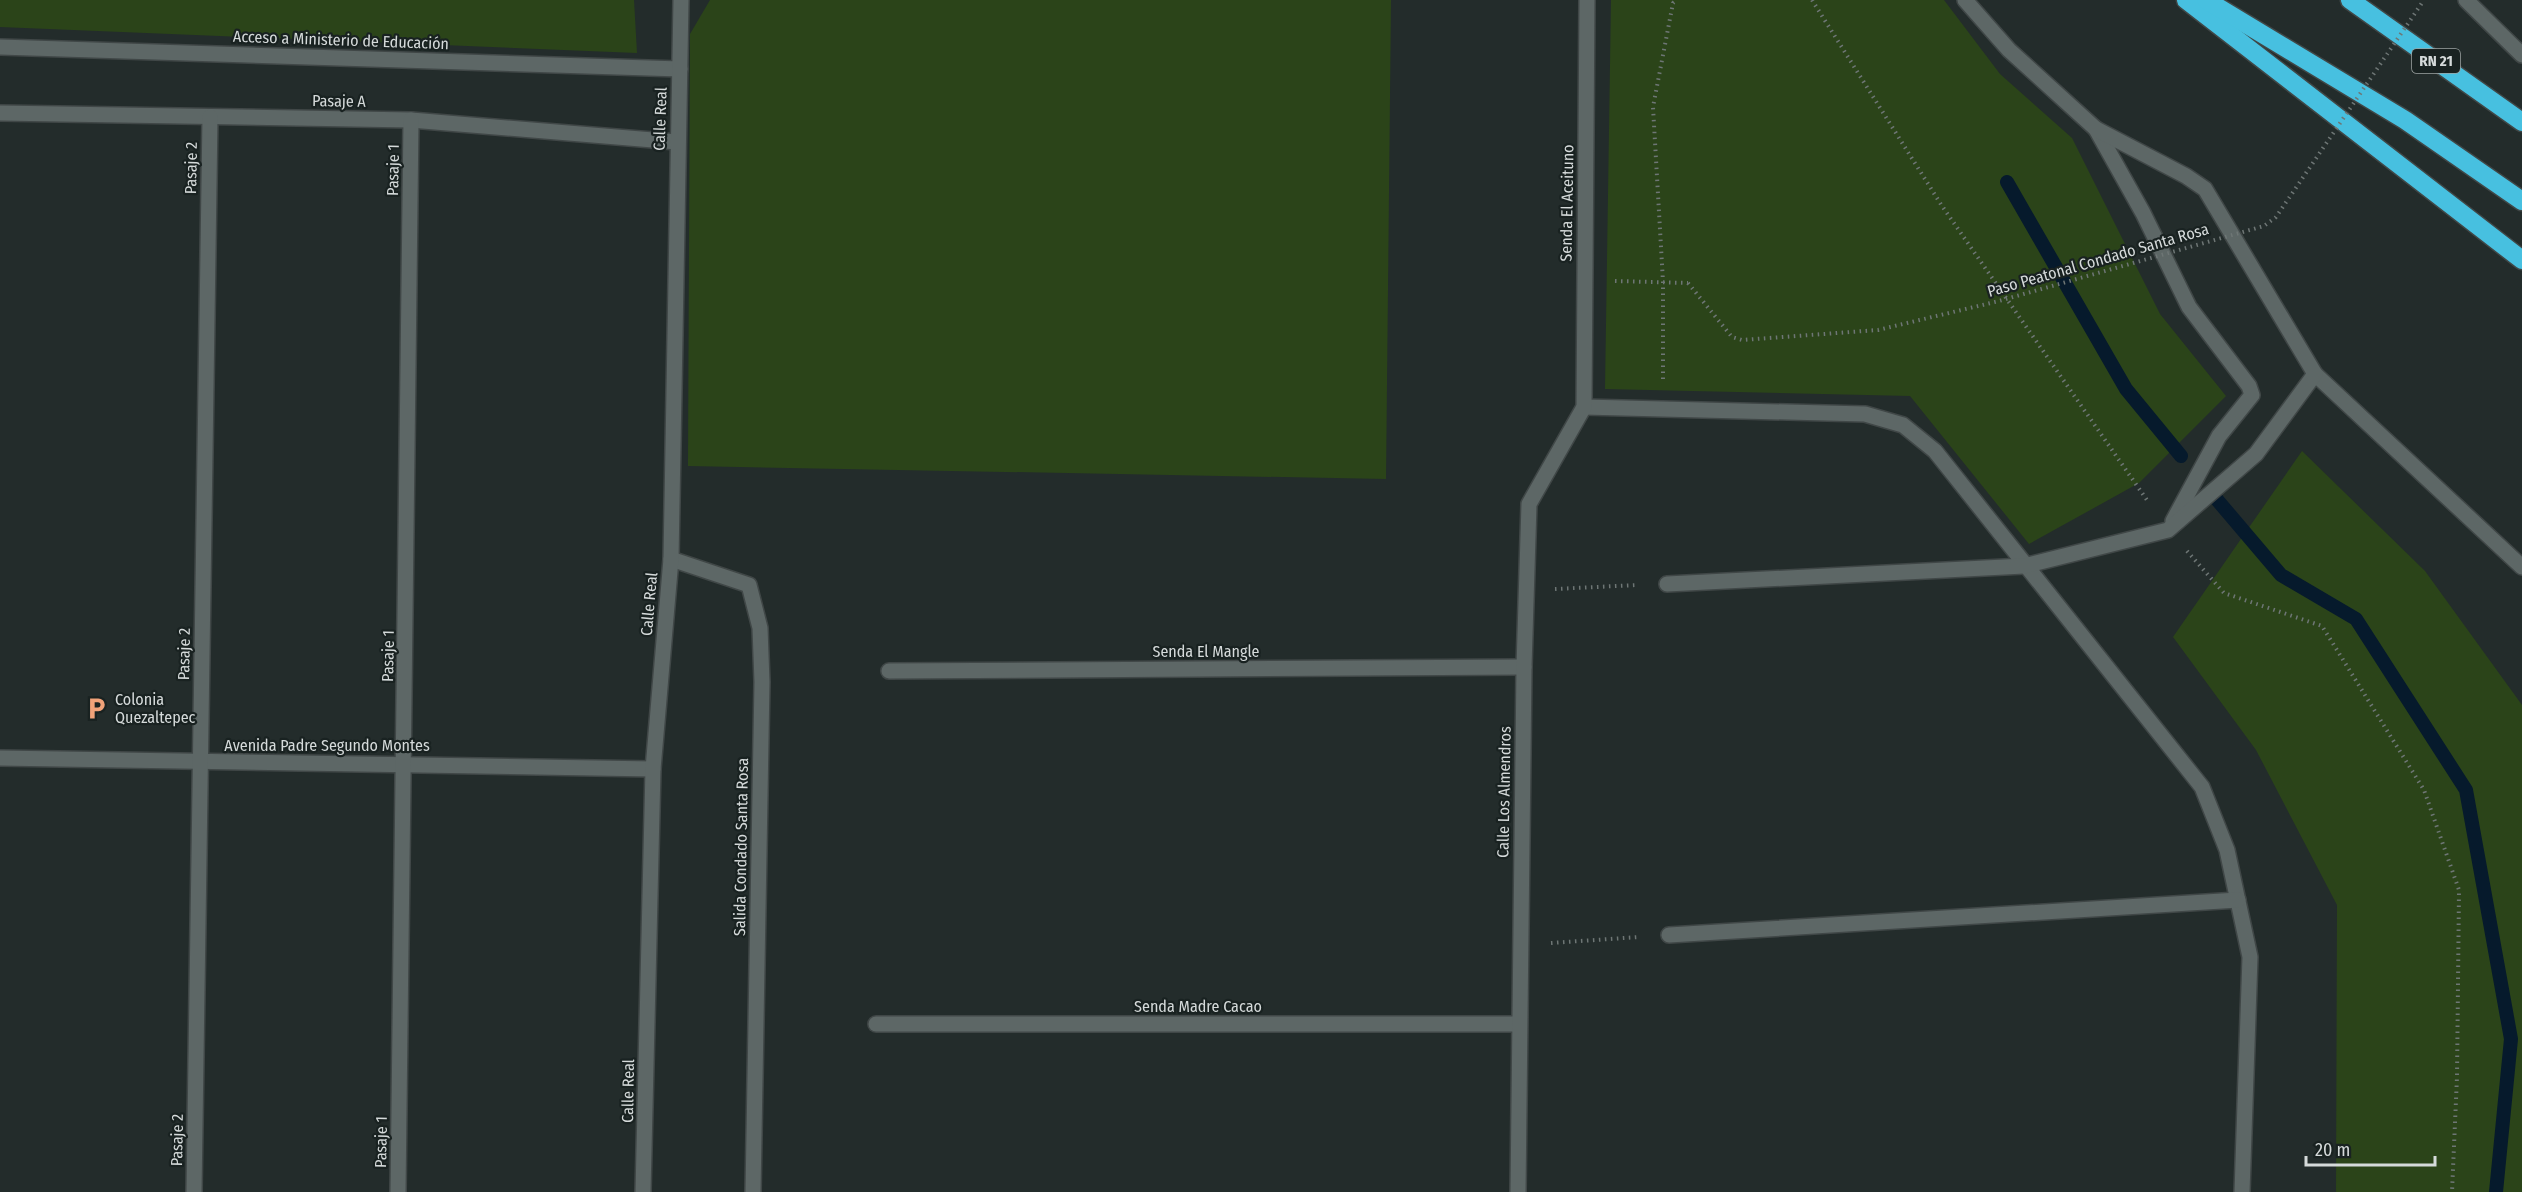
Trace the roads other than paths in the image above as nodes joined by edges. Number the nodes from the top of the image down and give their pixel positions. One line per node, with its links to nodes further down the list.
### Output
1 (681, 0): 9 (street, Calle Real)
2 (690, 0): 9 (street, Calle Real)
3 (1587, 0): 22 (street, Senda El Aceituno)
4 (1965, 0): 17 (street)
5 (2186, 0): 20 (highway)
6 (2206, 0): 19 (highway)
7 (2350, 0): 16 (highway, RN 21)
8 (2466, 0): 11 (street)
9 (682, 19): 12 (street, Calle Real)
10 (0, 47): 12 (street, Acceso a Ministerio de Educación)
11 (2522, 54)
12 (680, 69): 18 (street, Calle Real)
13 (0, 113): 14 (street, Pasaje A)
14 (210, 117): 15 (street, Pasaje A); 31 (street, Pasaje 2)
15 (411, 120): 18 (street, Pasaje A); 32 (street, Pasaje 1)
16 (2522, 122)
17 (2096, 129): 21 (street); 23 (street)
18 (677, 142): 24 (street, Calle Real)
19 (2522, 201)
20 (2522, 260)
21 (2315, 374): 23 (street); 26 (street)
22 (1584, 407): 25 (street); 28 (street, Calle Los Almendros)
23 (2168, 530): 25 (street)
24 (671, 559): 33 (street, Calle Real); 41 (street, Salida Condado Santa Rosa)
25 (2024, 566): 27 (street); 34 (street)
26 (2522, 567)
27 (1667, 584)
28 (1524, 667): 29 (street, Senda El Mangle); 37 (street, Calle Los Almendros)
29 (889, 671)
30 (0, 758): 31 (street, Avenida Padre Segundo Montes)
31 (200, 763): 32 (street, Avenida Padre Segundo Montes); 38 (street, Pasaje 2)
32 (404, 763): 33 (street, Avenida Padre Segundo Montes); 39 (street, Pasaje 1)
33 (653, 769): 40 (street, Calle Real)
34 (2238, 900): 35 (street); 43 (street)
35 (1669, 935)
36 (876, 1024): 37 (street, Senda Madre Cacao)
37 (1519, 1024): 42 (street, Calle Los Almendros)
38 (194, 1192)
39 (398, 1192)
40 (643, 1192)
41 (753, 1192)
42 (1518, 1192)
43 (2242, 1192)

